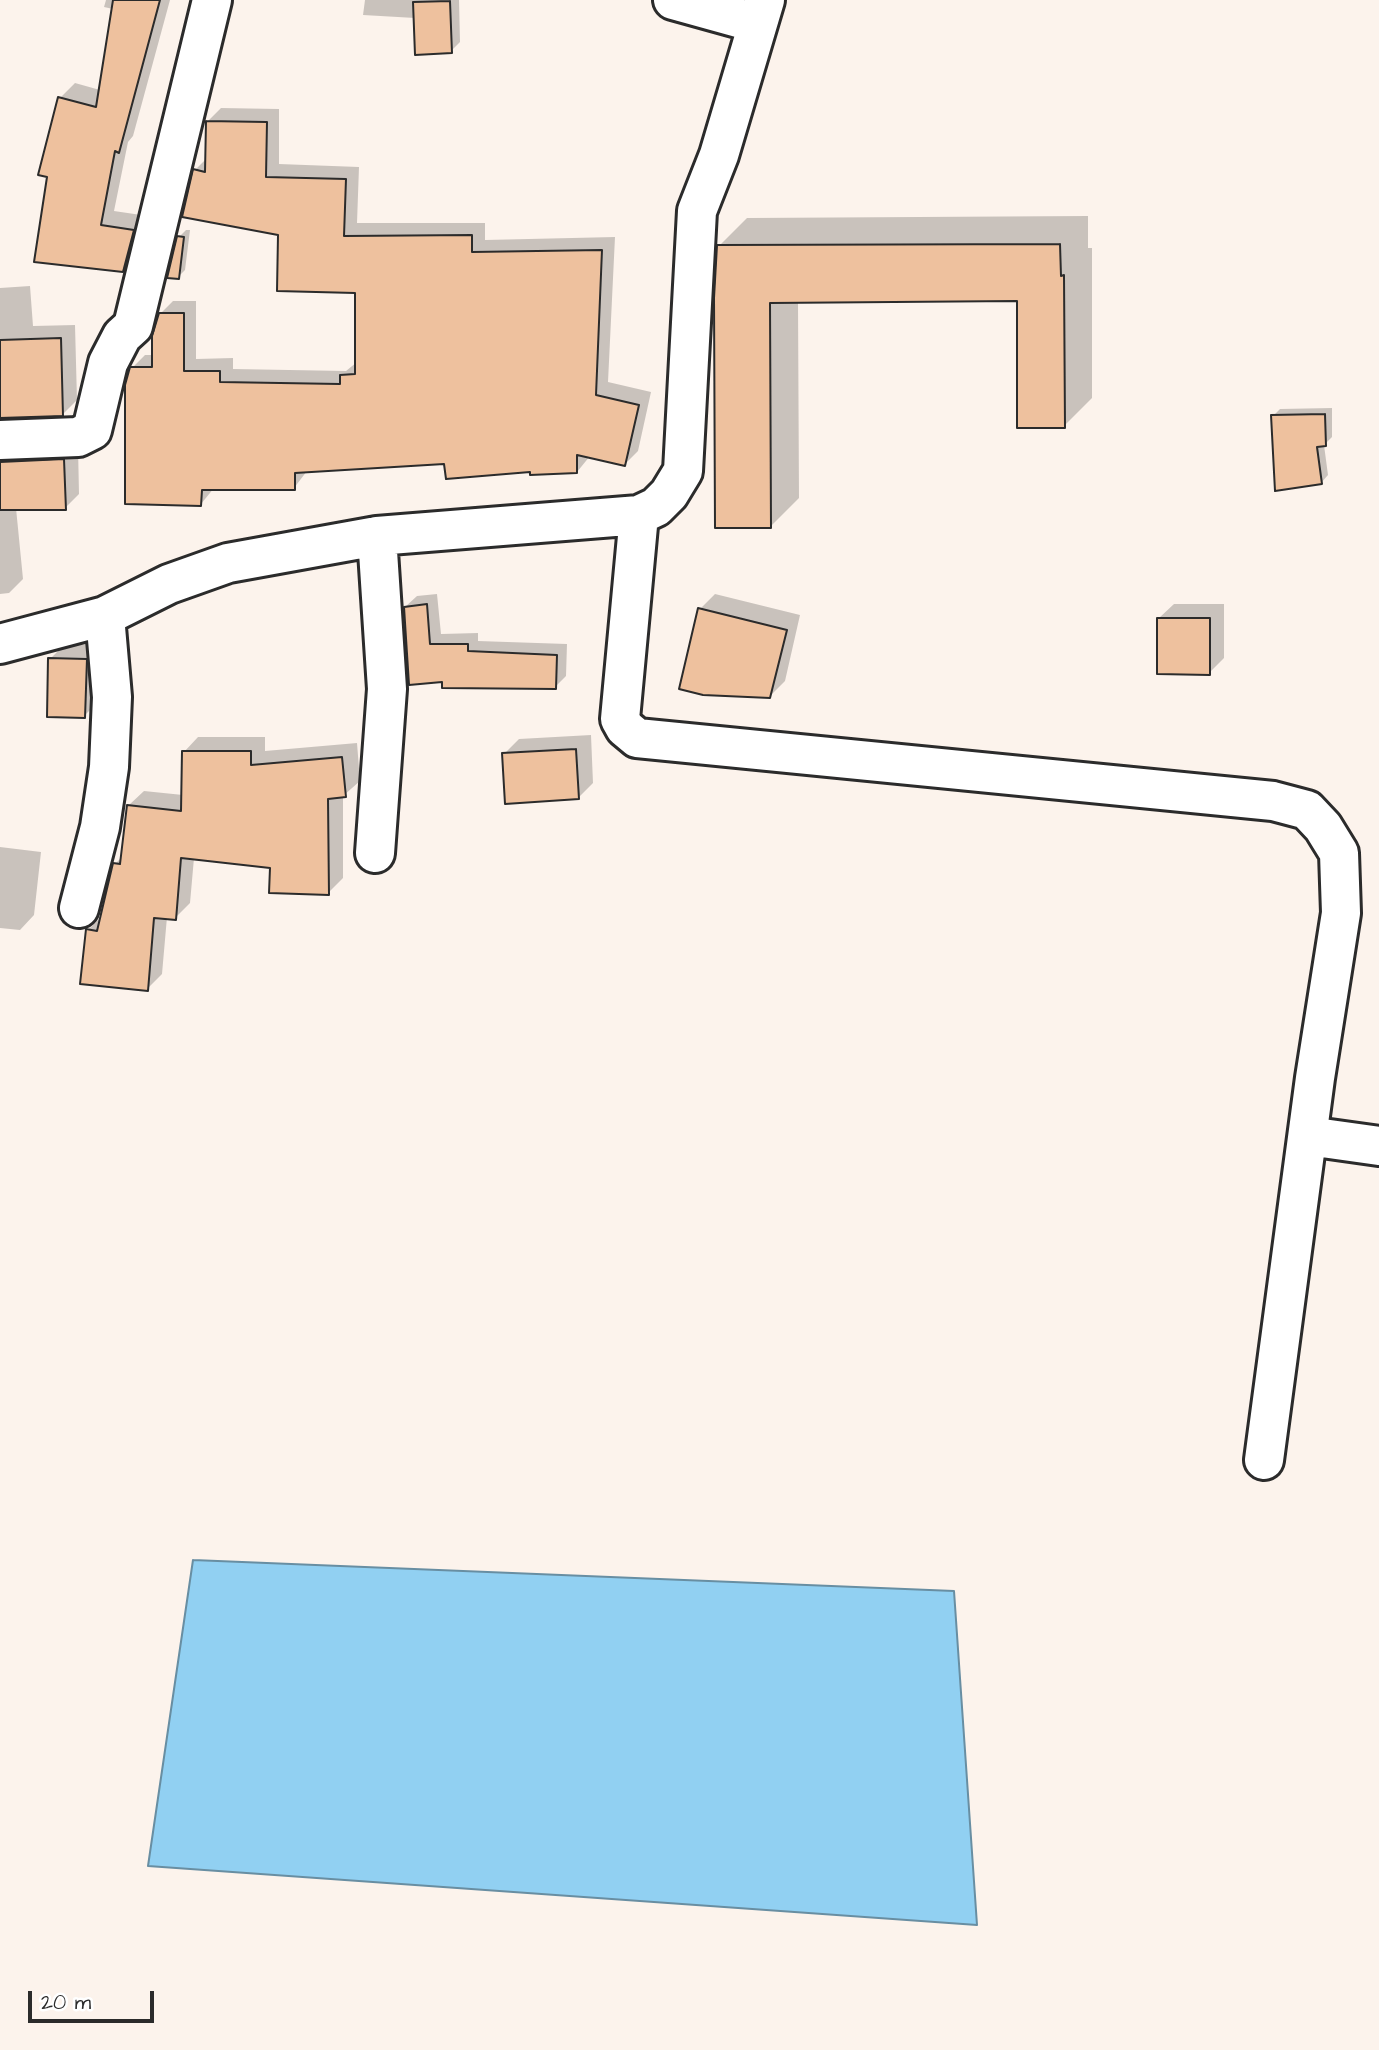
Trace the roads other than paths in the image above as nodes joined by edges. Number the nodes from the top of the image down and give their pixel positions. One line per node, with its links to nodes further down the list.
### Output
1 (212, 0): 4 (street)
2 (673, 0): 3 (street)
3 (761, 12): 5 (street)
4 (0, 440)
5 (639, 515): 6 (street); 11 (street)
6 (377, 536): 7 (street); 9 (street)
7 (105, 616): 8 (street); 10 (street)
8 (0, 643)
9 (375, 853)
10 (79, 908)
11 (1308, 1136): 12 (street); 13 (street)
12 (1379, 1146)
13 (1264, 1460)

